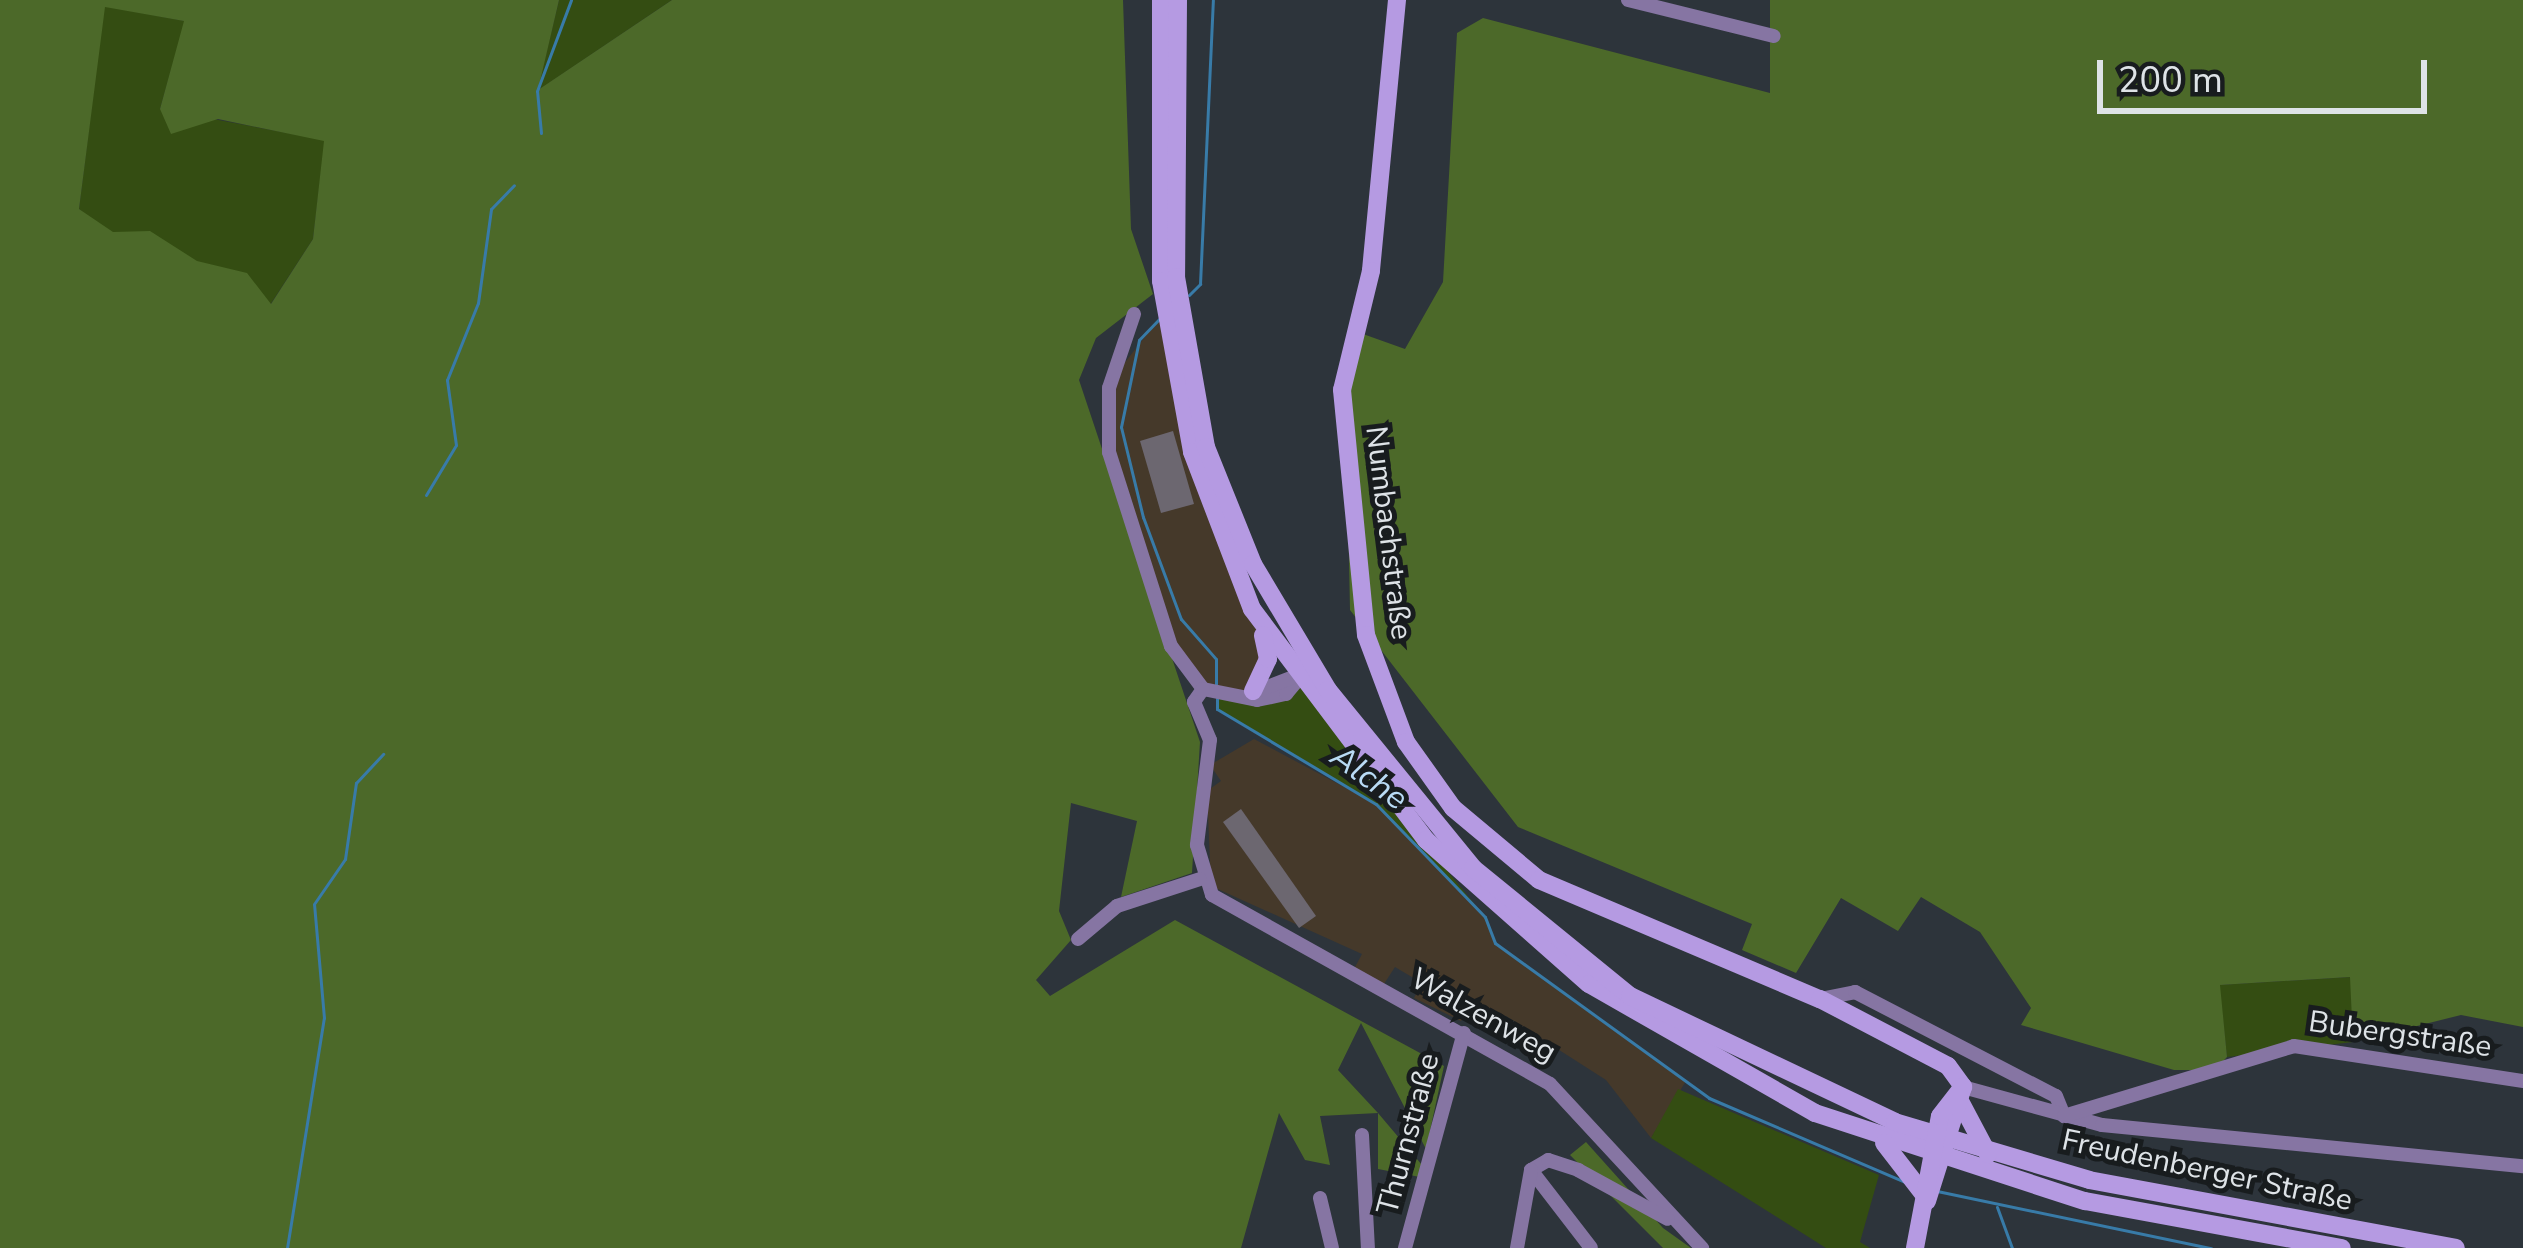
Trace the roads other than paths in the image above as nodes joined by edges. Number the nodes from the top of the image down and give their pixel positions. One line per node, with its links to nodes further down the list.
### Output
1 (1161, 0): 6 (main road, Freudenberger Straße)
2 (1178, 0): 6 (main road, Freudenberger Straße)
3 (1397, 0): 14 (main road, Numbachstraße)
4 (1628, 0): 5 (street)
5 (1774, 36)
6 (1173, 308): 8 (main road, Freudenberger Straße); 9 (main road, Freudenberger Straße)
7 (1134, 314): 10 (street)
8 (1252, 609): 9 (main road, Freudenberger Straße); 11 (main road)
9 (1304, 671): 11 (street); 20 (main road, Freudenberger Straße); 24 (main road, Freudenberger Straße)
10 (1203, 689): 11 (street); 12 (street)
11 (1251, 694)
12 (1200, 879): 13 (street); 15 (street, Walzenweg)
13 (1078, 939)
14 (1820, 999): 17 (main road, Numbachstraße); 18 (street, Freudenberger Straße)
15 (1464, 1034): 26 (street, Walzenweg); 29 (street, Thurnstraße)
16 (2523, 1081): 18 (street, Bubergstraße)
17 (1962, 1095): 18 (street, Freudenberger Straße); 20 (main road); 21 (main road, Numbachstraße)
18 (2063, 1116): 22 (street, Freudenberger Straße)
19 (1362, 1136): 28 (street)
20 (1942, 1139): 21 (main road, Freudenberger Straße); 24 (main road)
21 (1988, 1154): 35 (main road, Freudenberger Straße)
22 (2523, 1166)
23 (1531, 1170): 26 (street); 30 (street); 31 (street)
24 (1932, 1172): 33 (main road); 34 (main road, Freudenberger Straße)
25 (1320, 1198): 27 (street)
26 (1677, 1225): 32 (street, Walzenweg)
27 (1332, 1248)
28 (1368, 1248)
29 (1406, 1248)
30 (1517, 1248)
31 (1592, 1248)
32 (1702, 1248)
33 (1915, 1248)
34 (2342, 1248)
35 (2456, 1248)

